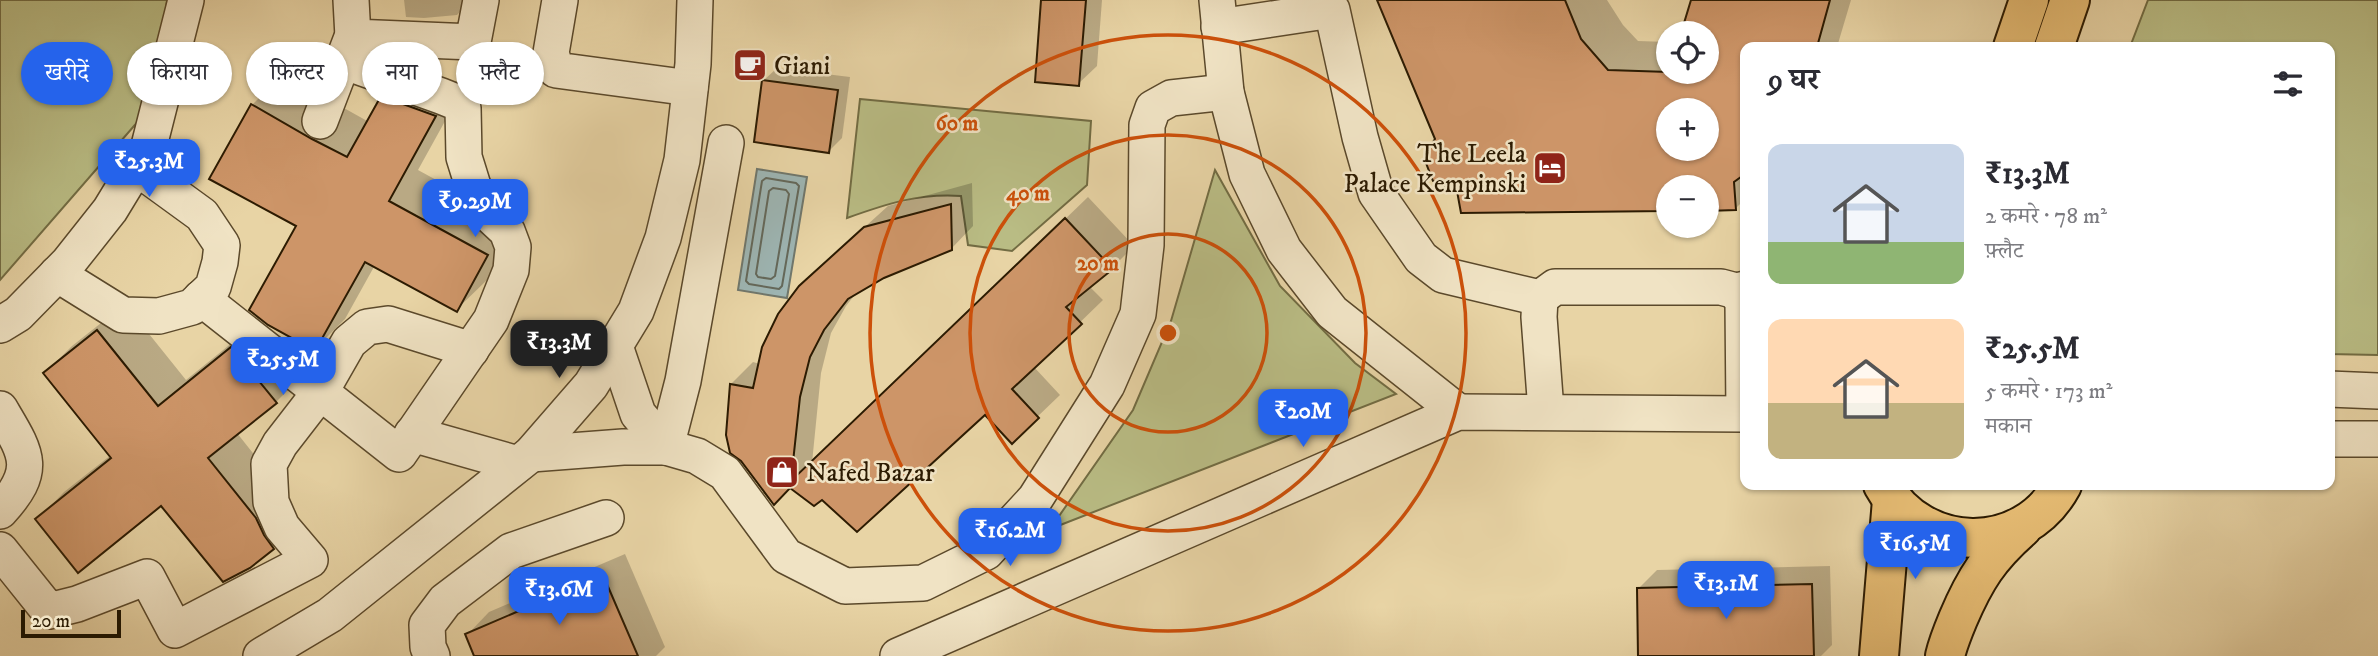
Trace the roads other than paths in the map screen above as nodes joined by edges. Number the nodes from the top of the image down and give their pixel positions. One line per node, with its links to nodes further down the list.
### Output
1 (186, 0): 17 (street)
2 (351, 0): 11 (street)
3 (481, 0): 11 (street)
4 (560, 0): 12 (street)
5 (695, 0): 12 (street)
6 (2029, 0): 9 (main road)
7 (2070, 0): 10 (main road)
8 (1218, 14): 13 (street); 21 (street)
9 (2015, 42)
10 (2056, 42)
11 (348, 49): 24 (street)
12 (690, 88): 23 (street)
13 (1226, 92): 30 (street); 35 (street)
14 (326, 105): 15 (street)
15 (320, 121)
16 (726, 143): 35 (street)
17 (136, 167): 18 (street); 20 (street)
18 (57, 274): 20 (street); 22 (street)
19 (1740, 290): 21 (street)
20 (201, 298): 26 (street)
21 (1540, 298): 29 (street)
22 (0, 325)
23 (615, 346): 35 (street); 36 (street)
24 (471, 349): 26 (street); 32 (street)
25 (2335, 389): 27 (street)
26 (321, 391): 32 (street); 42 (street)
27 (2378, 391)
28 (0, 409): 39 (street)
29 (1546, 411): 30 (street); 31 (street)
30 (1458, 412): 45 (street)
31 (1740, 414)
32 (412, 434): 36 (street)
33 (2335, 439): 34 (street)
34 (2378, 439)
35 (666, 447): 36 (street)
36 (525, 459): 43 (street)
37 (2058, 490): 41 (main road)
38 (1887, 492): 41 (main road); 46 (main road)
39 (0, 511)
40 (607, 518): 44 (street)
41 (2031, 520): 47 (main road)
42 (0, 550)
43 (261, 656)
44 (432, 656)
45 (898, 656)
46 (1879, 656)
47 (1945, 656)

